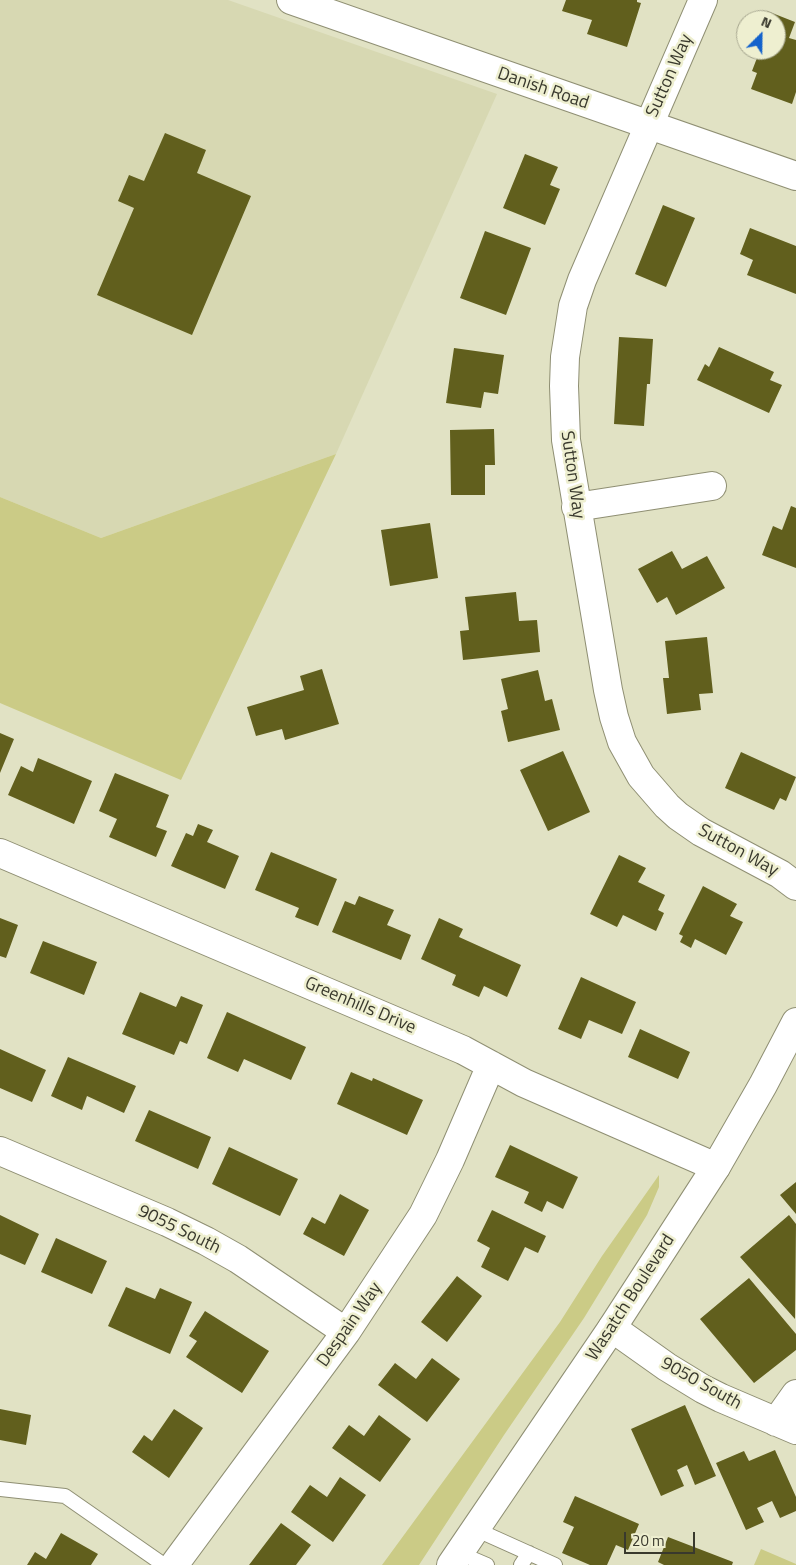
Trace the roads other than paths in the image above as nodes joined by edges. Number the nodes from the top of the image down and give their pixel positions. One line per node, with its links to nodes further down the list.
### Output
1 (290, 0): 3 (street, Danish Road)
2 (703, 0): 3 (street, Sutton Way)
3 (648, 125): 4 (street, Danish Road); 6 (street, Sutton Way)
4 (796, 176)
5 (712, 486): 6 (street)
6 (576, 507): 8 (street, Sutton Way)
7 (0, 853): 10 (street, Greenhills Drive)
8 (788, 880)
9 (796, 1022): 12 (street, Wasatch Boulevard)
10 (491, 1065): 12 (street, Greenhills Drive); 14 (street, Despain Way)
11 (0, 1151): 14 (street, 9055 South)
12 (716, 1167): 13 (street, Wasatch Boulevard)
13 (612, 1328): 16 (street, 9050 South); 18 (street, Wasatch Boulevard)
14 (346, 1332): 22 (street, Despain Way)
15 (796, 1394): 16 (street)
16 (786, 1426)
17 (0, 1489): 21 (lane)
18 (474, 1529): 19 (street, Wasatch Boulevard); 20 (lane)
19 (455, 1559): 23 (lane)
20 (525, 1559): 24 (lane)
21 (164, 1565)
22 (174, 1565)
23 (487, 1565)
24 (555, 1565)

